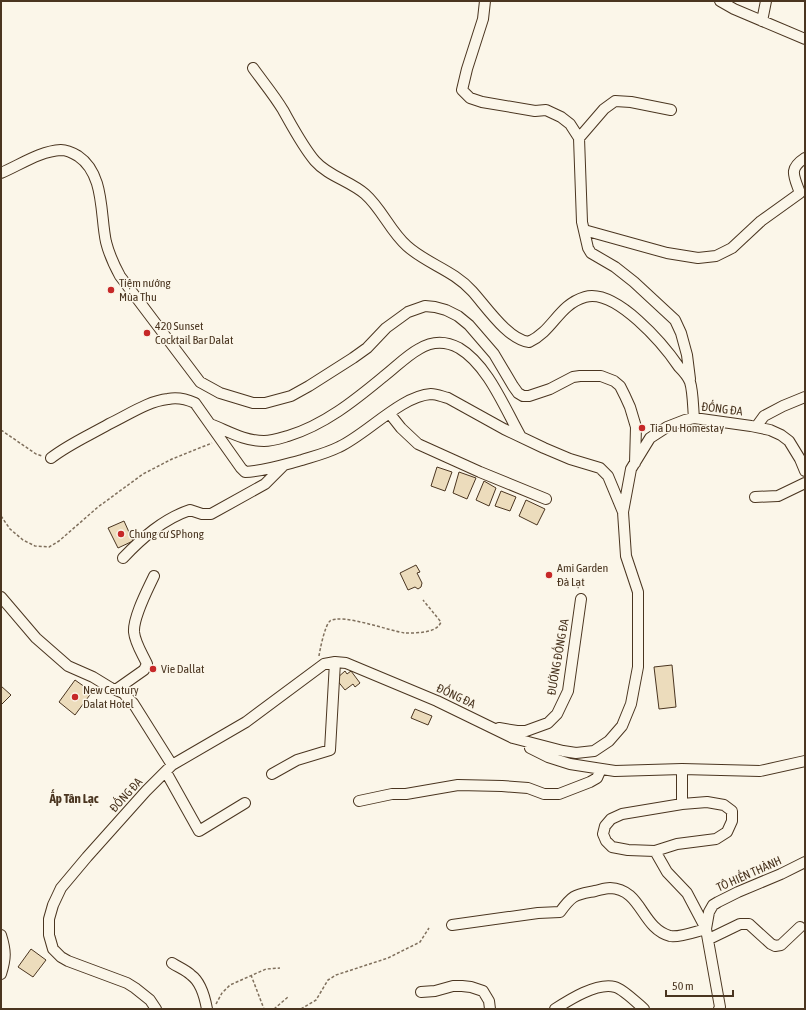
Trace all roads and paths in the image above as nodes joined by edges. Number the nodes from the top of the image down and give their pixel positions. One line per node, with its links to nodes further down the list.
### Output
1 (485, 1): 8 (street)
2 (720, 1): 4 (street)
3 (766, 1): 4 (street)
4 (762, 21): 5 (street)
5 (805, 39)
6 (253, 68): 12 (street)
7 (671, 110): 8 (street)
8 (579, 138): 11 (street)
9 (805, 158): 11 (street)
10 (1, 173): 22 (street)
11 (584, 230): 12 (street)
12 (690, 381): 15 (street)
13 (805, 396): 17 (street)
14 (390, 414): 19 (street); 23 (street); 27 (street)
15 (694, 418): 17 (street, ĐỐNG ĐA); 22 (street, ĐỐNG ĐA)
16 (210, 424): 19 (street); 20 (street); 21 (street)
17 (756, 427): 24 (street, ĐỐNG ĐA)
18 (1, 430): 21 (path)
19 (521, 437): 28 (street)
20 (221, 440): 23 (street); 29 (path)
21 (51, 458)
22 (635, 464): 28 (street, ĐỐNG ĐA)
23 (283, 466): 30 (street)
24 (805, 470)
25 (805, 483): 26 (street)
26 (755, 497)
27 (546, 499)
28 (623, 512): 39 (street, ĐỐNG ĐA)
29 (1, 516)
30 (123, 558)
31 (154, 576): 37 (street)
32 (1, 597): 37 (street)
33 (581, 599): 38 (street, ĐƯỜNG ĐỐNG ĐA)
34 (423, 600): 36 (path)
35 (335, 662): 36 (street, ĐỐNG ĐA); 38 (street, ĐỐNG ĐA); 44 (street)
36 (321, 666): 41 (street, ĐỐNG ĐA)
37 (117, 689): 41 (street)
38 (488, 726): 39 (street, ĐỐNG ĐA)
39 (513, 738): 42 (street)
40 (805, 761): 43 (street)
41 (169, 768): 46 (street); 62 (street, ĐỐNG ĐA)
42 (601, 769): 43 (street); 45 (street)
43 (682, 769): 47 (street)
44 (272, 774)
45 (359, 802)
46 (245, 803)
47 (682, 804): 48 (street); 48 (street)
48 (655, 851): 53 (street)
49 (805, 862): 53 (street, TÔ HIẾN THÀNH)
50 (452, 925): 53 (street)
51 (800, 927): 53 (street)
52 (429, 928): 67 (path)
53 (708, 934): 61 (street, TÔ HIẾN THÀNH)
54 (1, 935): 57 (street)
55 (172, 963): 63 (street)
56 (280, 968): 58 (path)
57 (1, 974)
58 (251, 975): 64 (path); 65 (path)
59 (421, 992): 68 (street)
60 (288, 997): 66 (path)
61 (720, 1008)
62 (156, 1009)
63 (207, 1009)
64 (213, 1009)
65 (264, 1009)
66 (274, 1009)
67 (302, 1009)
68 (490, 1009)
69 (555, 1009): 70 (street)
70 (644, 1009)

